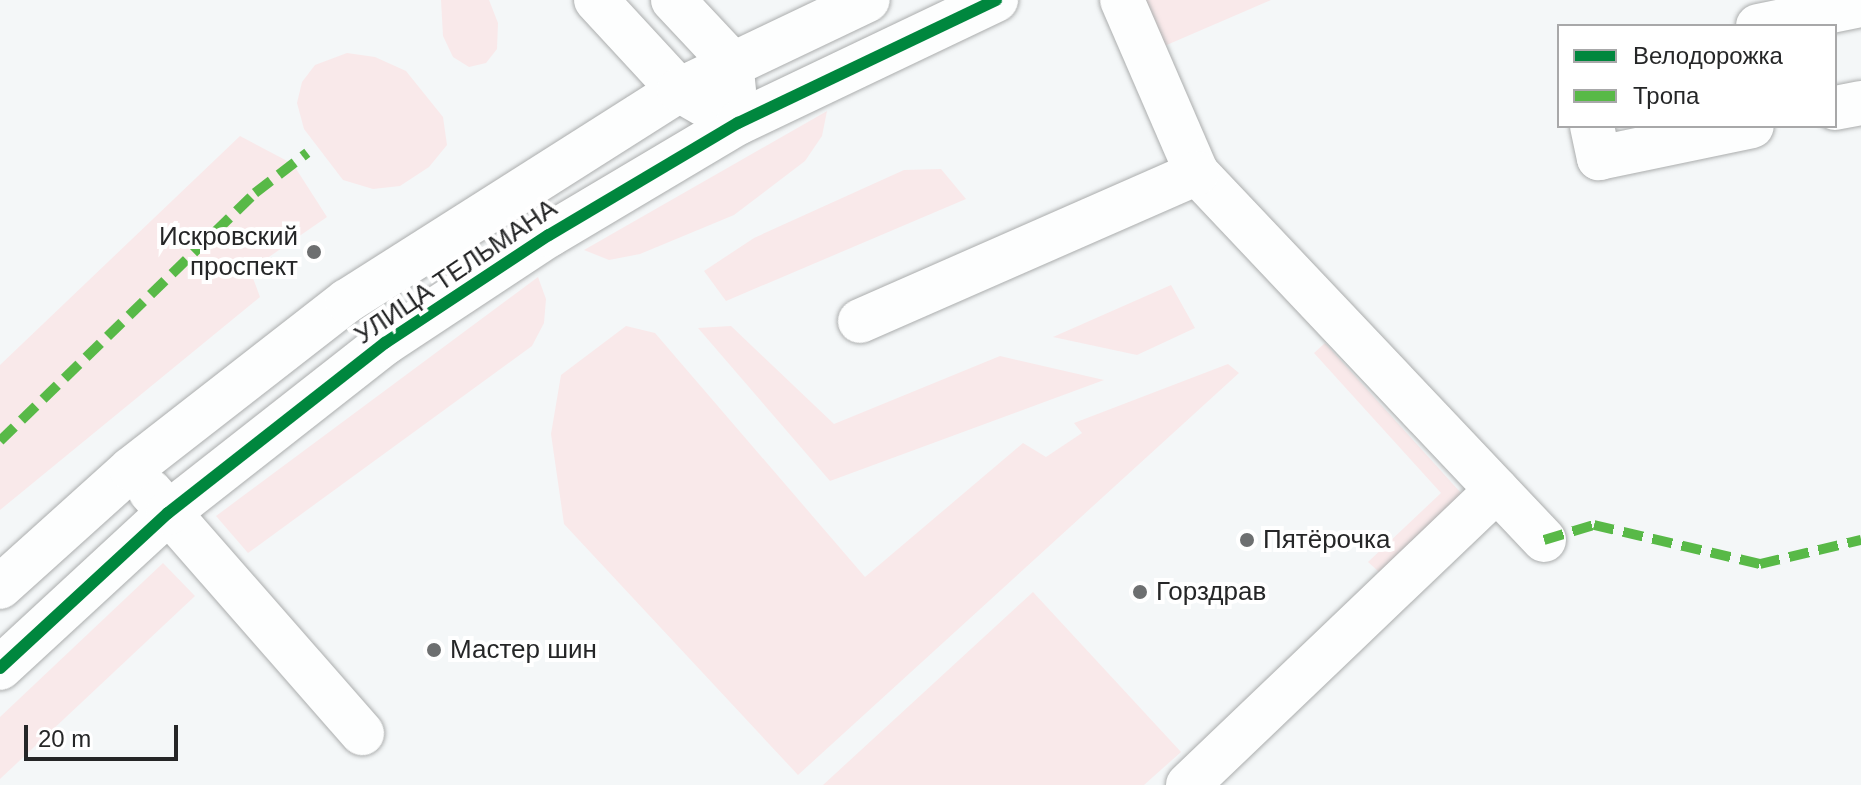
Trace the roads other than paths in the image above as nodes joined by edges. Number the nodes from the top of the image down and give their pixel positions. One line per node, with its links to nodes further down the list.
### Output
1 (596, 0): 9 (street)
2 (673, 0): 8 (street)
3 (868, 0): 8 (street, УЛИЦА ТЕЛЬМАНА)
4 (996, 0): 12 (street, УЛИЦА ТЕЛЬМАНА)
5 (1122, 0): 15 (street)
6 (1861, 5): 7 (street)
7 (1768, 24)
8 (731, 62): 9 (street, УЛИЦА ТЕЛЬМАНА); 12 (street)
9 (679, 90): 12 (street); 17 (street, УЛИЦА ТЕЛЬМАНА)
10 (1861, 103): 11 (street)
11 (1837, 108)
12 (738, 123): 19 (street, УЛИЦА ТЕЛЬМАНА)
13 (1592, 128): 14 (street)
14 (1742, 128)
15 (1197, 173): 16 (street); 18 (street)
16 (860, 321)
17 (131, 469): 19 (street); 21 (street, УЛИЦА ТЕЛЬМАНА)
18 (1497, 490): 20 (street); 24 (street)
19 (168, 513): 22 (street, УЛИЦА ТЕЛЬМАНА); 23 (street)
20 (1544, 540)
21 (0, 587)
22 (0, 668)
23 (362, 733)
24 (1188, 785)

